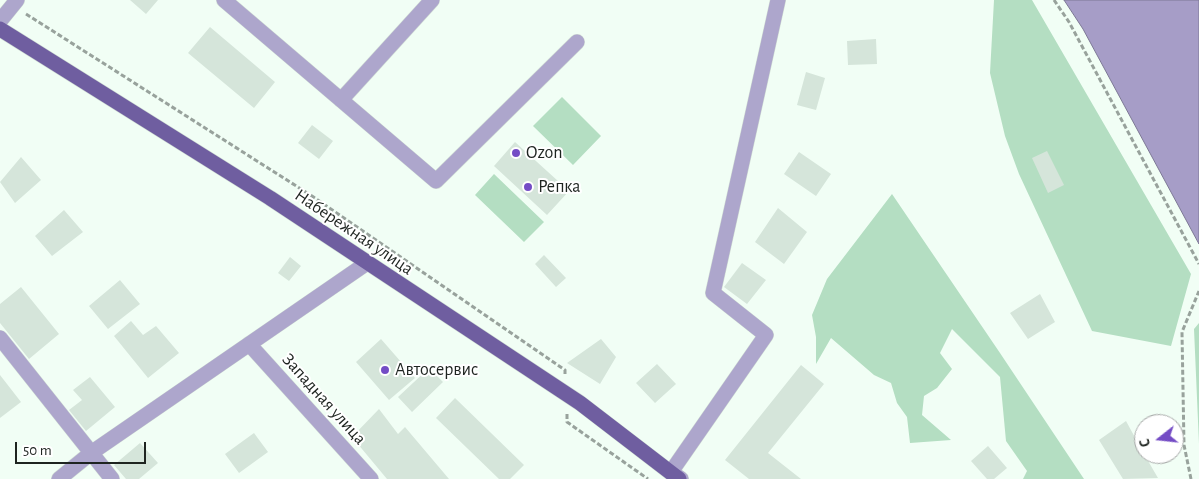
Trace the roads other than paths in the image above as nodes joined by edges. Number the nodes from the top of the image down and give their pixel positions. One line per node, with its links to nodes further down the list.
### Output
1 (224, 0): 8 (street)
2 (432, 0): 8 (street)
3 (778, 0): 13 (street)
4 (15, 3): 5 (street)
5 (0, 21)
6 (0, 29): 9 (main road, Набережная улица)
7 (577, 42): 8 (street)
8 (341, 100)
9 (367, 263): 11 (street); 13 (main road, Набережная улица)
10 (0, 338): 12 (street)
11 (249, 344): 12 (street); 16 (street, Западная улица)
12 (91, 453): 14 (street); 15 (street)
13 (677, 476)
14 (59, 479)
15 (112, 479)
16 (371, 479)

